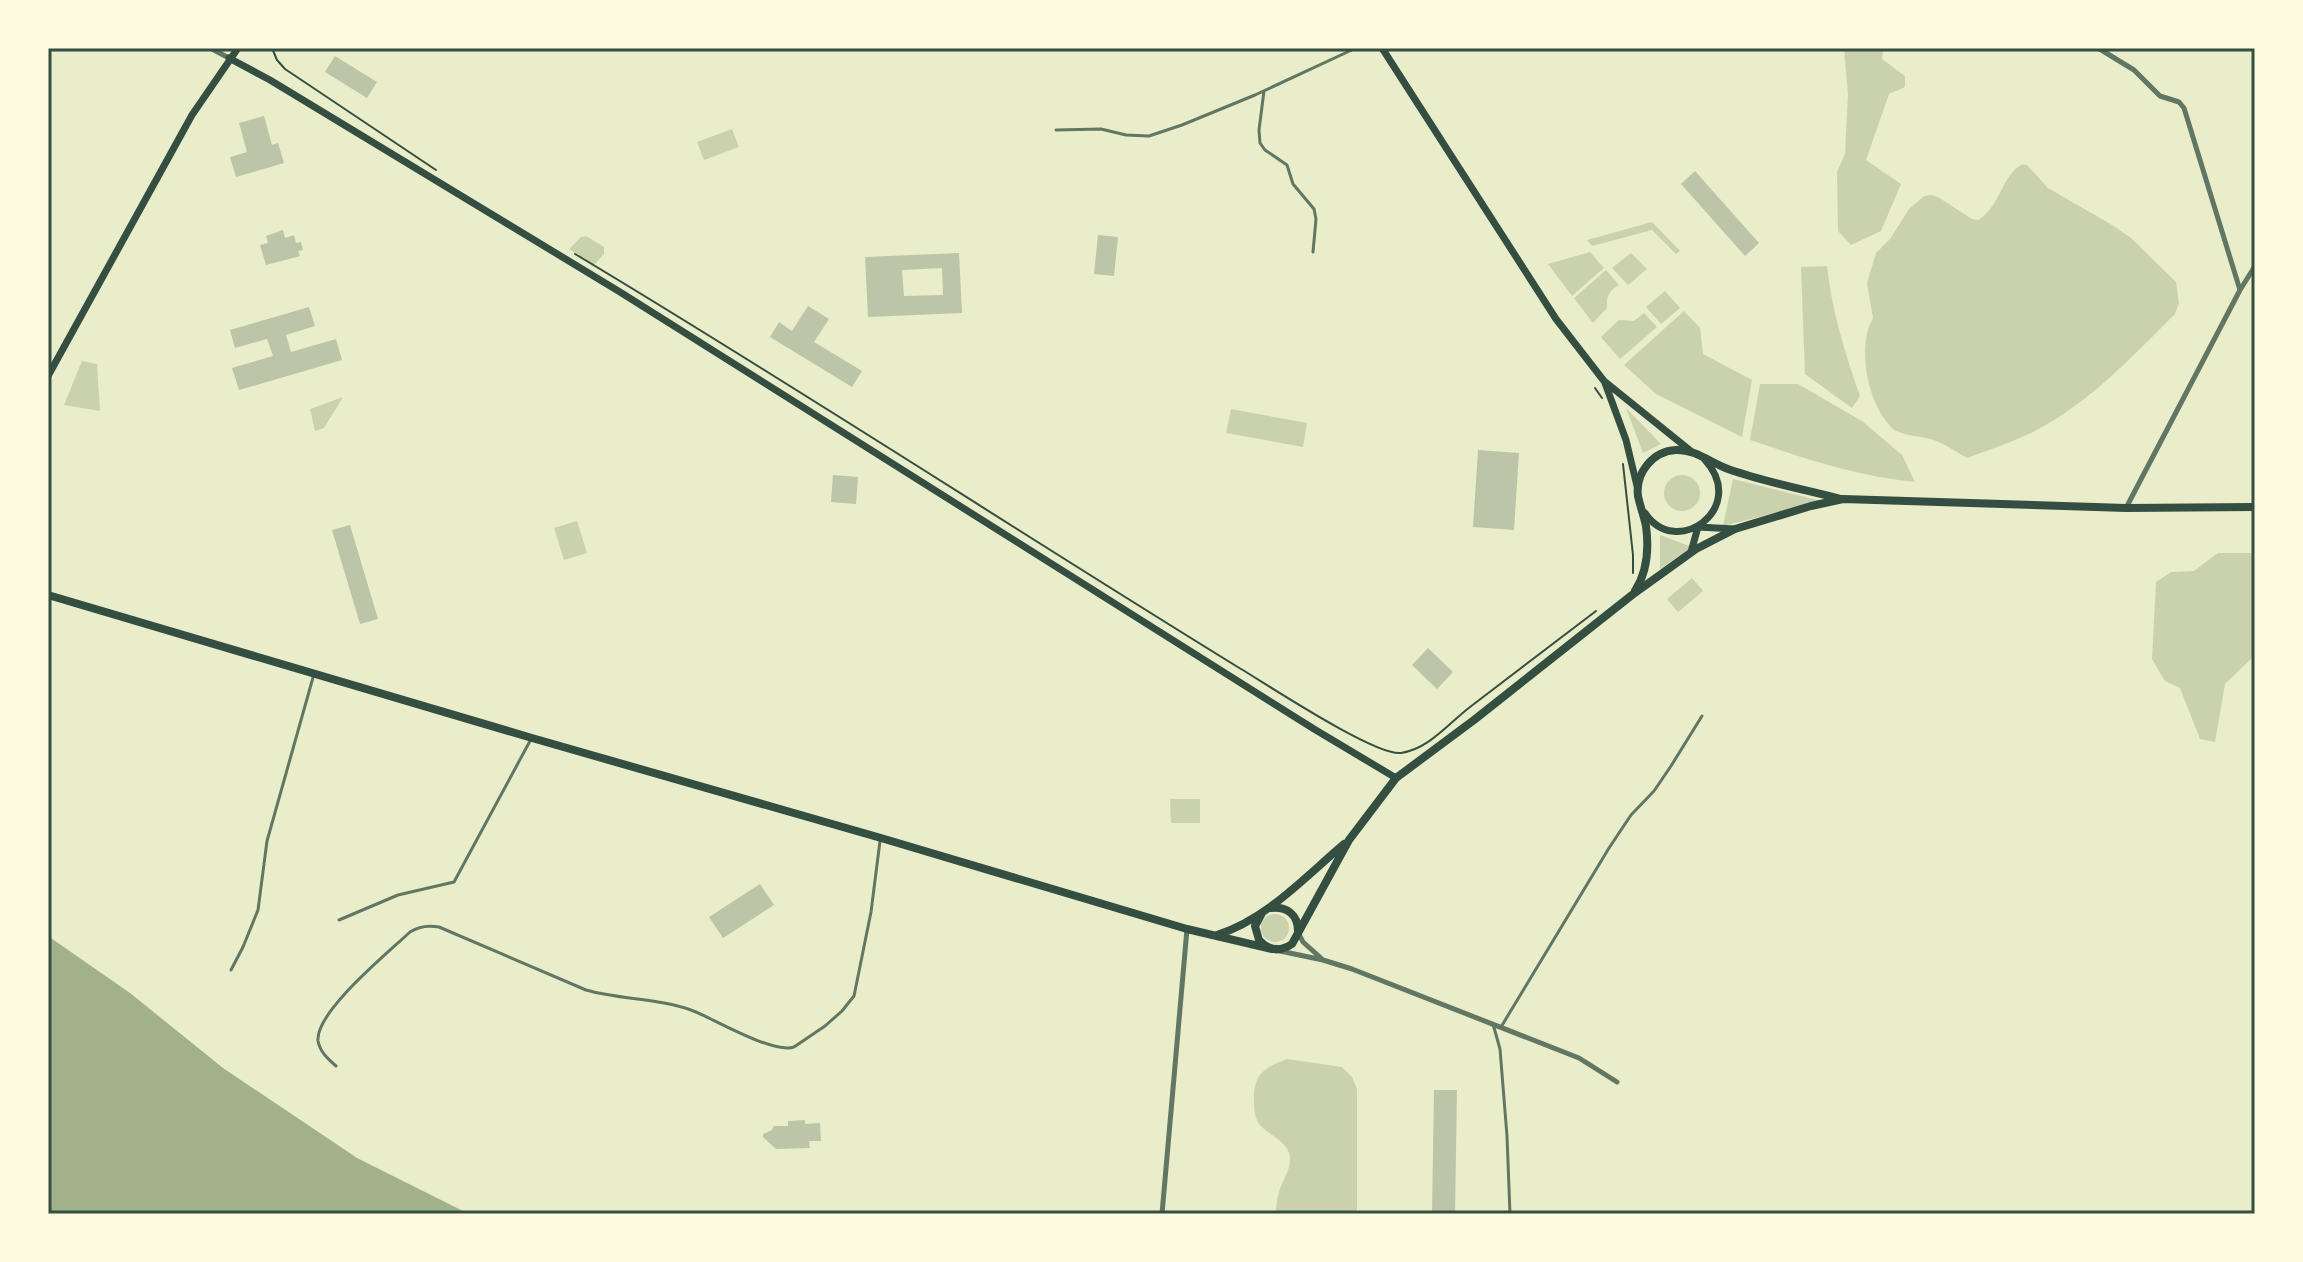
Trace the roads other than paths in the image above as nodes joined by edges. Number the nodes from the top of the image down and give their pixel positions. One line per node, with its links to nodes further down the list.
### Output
1 (210, 48): 6 (street)
2 (238, 48): 6 (main road)
3 (1356, 48): 7 (lane)
4 (1382, 48): 13 (main road)
5 (2098, 48): 11 (street)
6 (229, 58): 12 (main road); 29 (main road)
7 (1264, 90): 8 (lane); 9 (lane)
8 (1056, 130)
9 (1313, 252)
10 (2255, 266): 11 (street)
11 (2240, 290): 20 (street)
12 (49, 373)
13 (1604, 381): 14 (main road); 16 (main road)
14 (1692, 452): 15 (main road); 16 (main road)
15 (1704, 458): 17 (main road); 21 (main road)
16 (1638, 492): 18 (main road)
17 (1843, 499): 20 (main road); 22 (main road)
18 (1641, 507): 21 (main road); 25 (main road)
19 (2255, 507): 20 (main road)
20 (2126, 508)
21 (1698, 527): 22 (main road); 23 (main road)
22 (1735, 529): 23 (main road)
23 (1691, 553): 25 (main road)
24 (48, 595): 26 (main road)
25 (1632, 595): 29 (main road)
26 (314, 674): 28 (main road); 39 (lane)
27 (1702, 716): 41 (lane)
28 (532, 738): 30 (main road); 33 (lane)
29 (1396, 778): 31 (main road)
30 (881, 838): 34 (main road); 42 (lane)
31 (1349, 840): 32 (main road); 35 (main road)
32 (1265, 910): 35 (main road); 36 (main road); 37 (main road)
33 (339, 920)
34 (1187, 929): 36 (main road); 44 (street)
35 (1298, 932): 37 (main road); 38 (street)
36 (1216, 936): 37 (main road)
37 (1272, 949): 38 (street)
38 (1323, 960): 40 (street)
39 (231, 970)
40 (1493, 1024): 41 (street); 45 (lane)
41 (1501, 1027): 43 (street)
42 (336, 1066)
43 (1617, 1082)
44 (1162, 1214)
45 (1510, 1214)

